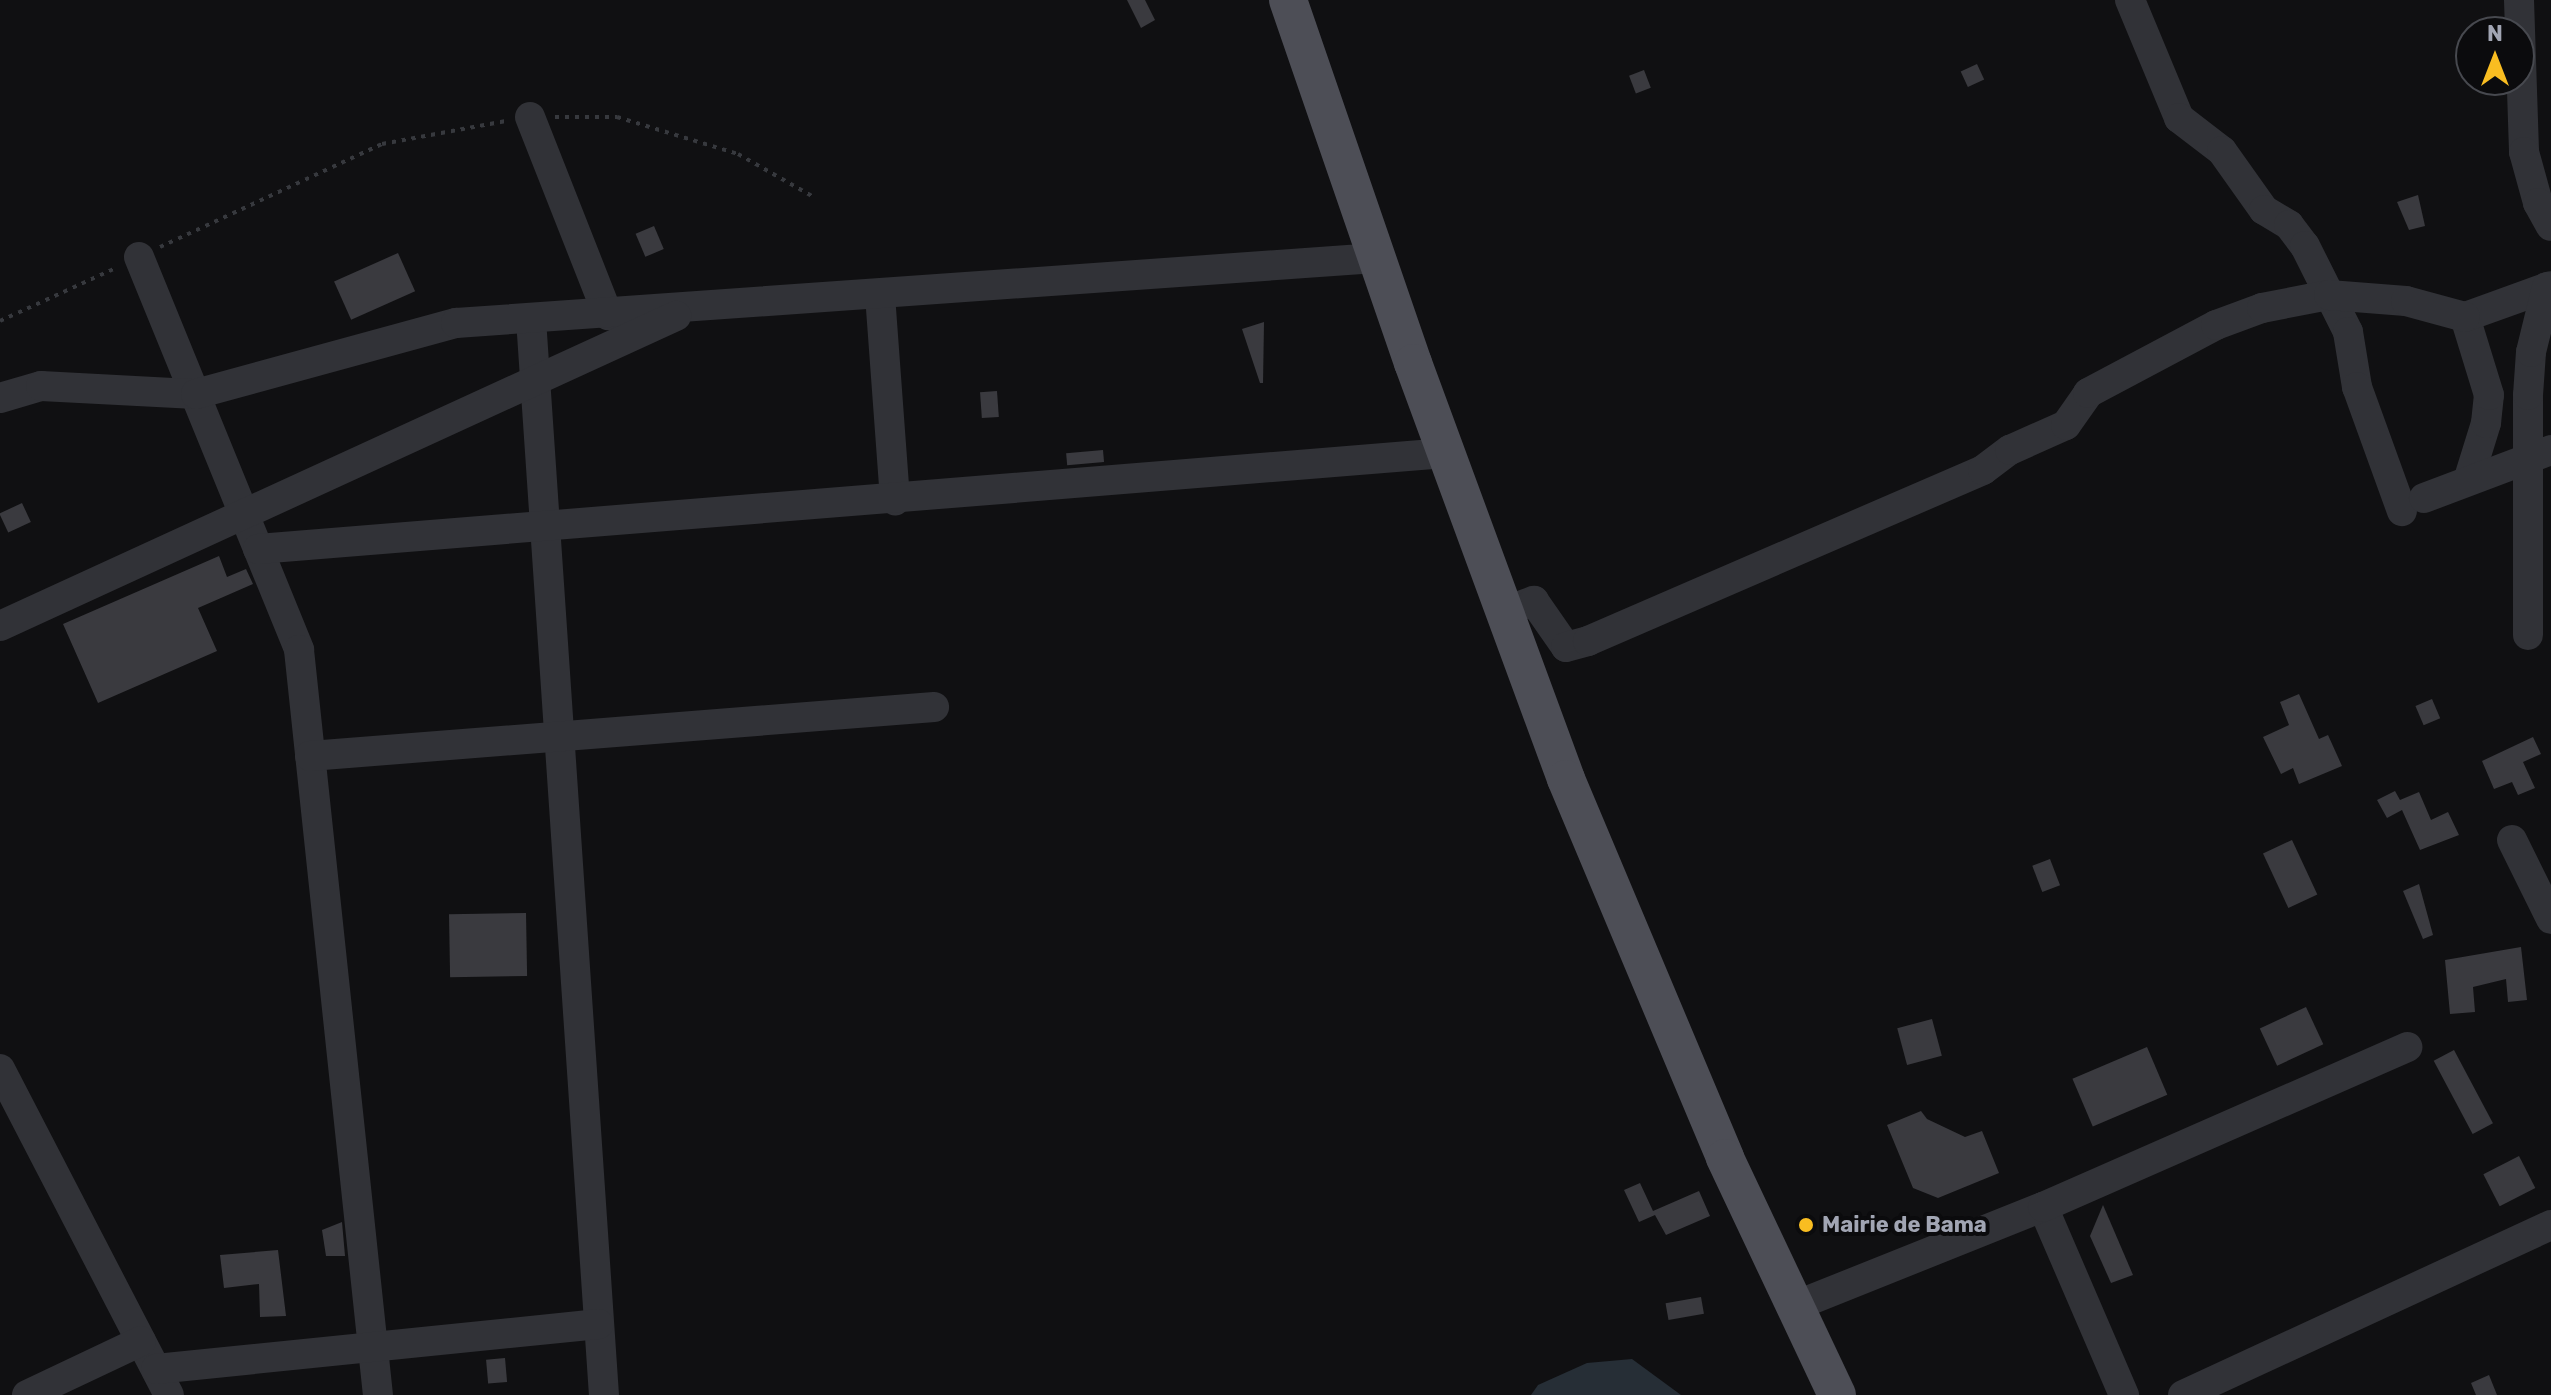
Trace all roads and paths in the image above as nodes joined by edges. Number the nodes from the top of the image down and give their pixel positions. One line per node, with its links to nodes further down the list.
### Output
1 (1288, 0): 8 (main road)
2 (2130, 0): 11 (street)
3 (2519, 0): 6 (street)
4 (530, 117): 5 (path); 7 (path); 13 (street)
5 (812, 196)
6 (2551, 226)
7 (139, 257): 16 (path); 18 (street)
8 (1376, 258): 10 (street); 20 (main road)
9 (2549, 286): 14 (street); 21 (street)
10 (880, 295): 12 (street); 23 (street)
11 (2329, 295): 14 (street); 22 (street); 29 (street)
12 (692, 309): 13 (street); 17 (street)
13 (608, 315): 15 (street)
14 (2465, 317): 22 (street)
15 (531, 319): 17 (street); 18 (street)
16 (0, 321)
17 (535, 381): 24 (street); 26 (street)
18 (196, 394): 19 (street); 24 (street)
19 (0, 398)
20 (1445, 453): 23 (street); 29 (main road)
21 (2540, 454): 22 (street); 28 (street)
22 (2469, 478)
23 (895, 500): 26 (street)
24 (245, 515): 27 (street); 30 (street)
25 (2551, 522): 28 (street)
26 (545, 529): 27 (street); 33 (street)
27 (258, 549): 34 (street)
28 (2532, 568): 31 (street)
29 (1503, 612): 41 (main road)
30 (0, 626)
31 (2528, 635)
32 (934, 707): 33 (street)
33 (560, 740): 34 (street); 42 (street)
34 (310, 756): 44 (street)
35 (2512, 840): 36 (street)
36 (2551, 919)
37 (2407, 1047): 39 (street)
38 (0, 1069): 43 (street)
39 (2043, 1207): 41 (street); 50 (street)
40 (2551, 1225): 51 (street)
41 (1795, 1306): 49 (main road)
42 (599, 1324): 44 (street); 48 (street)
43 (141, 1341): 45 (street); 46 (street)
44 (373, 1348): 45 (street); 47 (street)
45 (162, 1382)
46 (27, 1395)
47 (378, 1395)
48 (604, 1395)
49 (1837, 1395)
50 (2124, 1395)
51 (2183, 1395)

